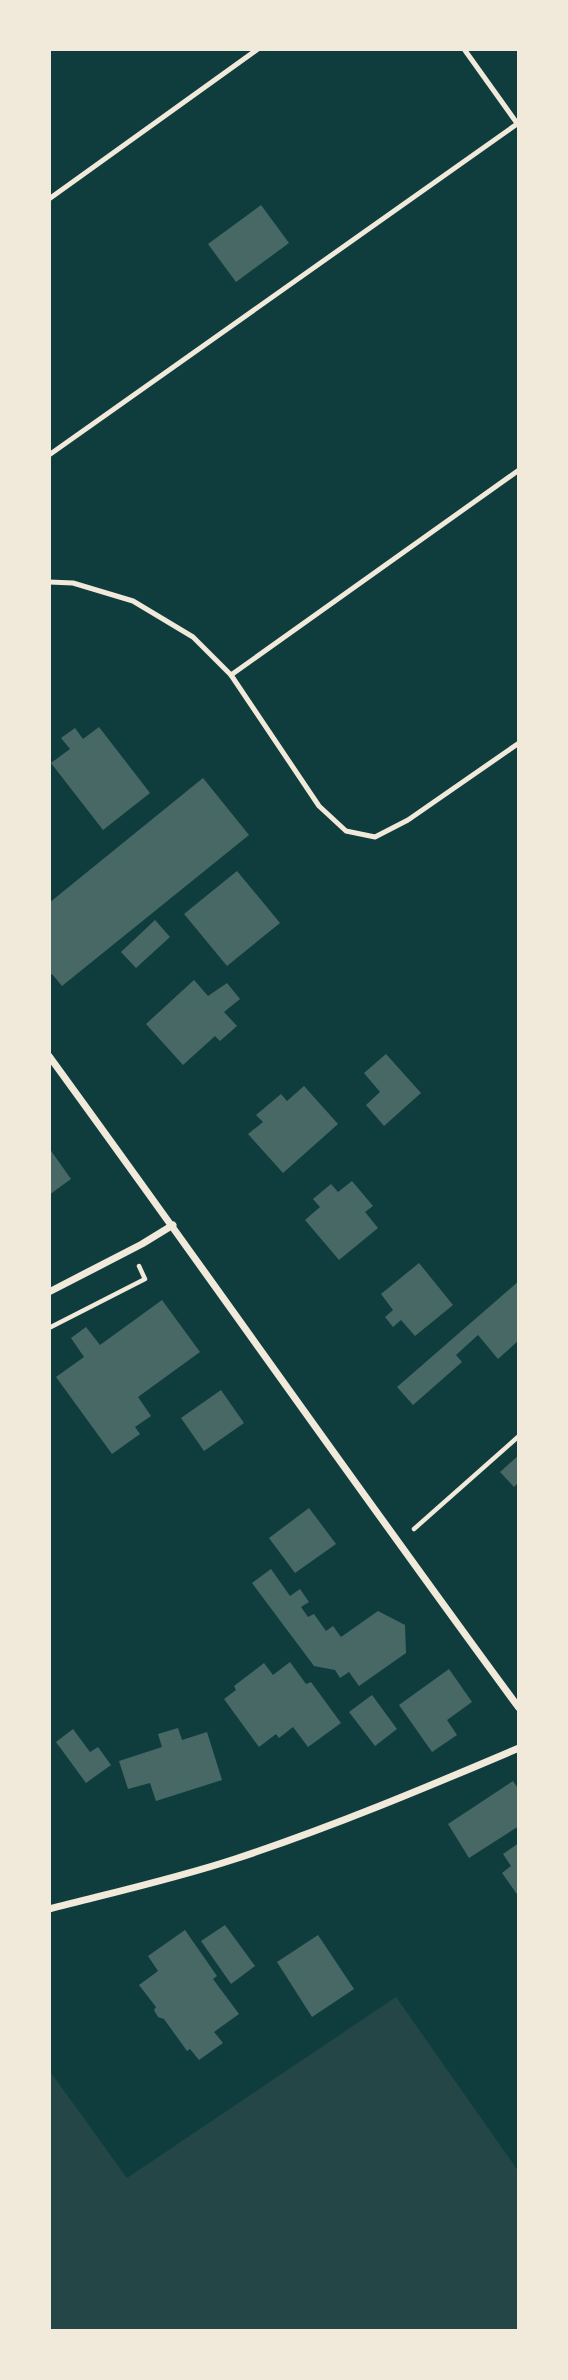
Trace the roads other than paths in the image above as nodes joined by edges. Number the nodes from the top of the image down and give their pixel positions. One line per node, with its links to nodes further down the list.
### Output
1 (258, 49): 4 (lane)
2 (464, 49): 3 (lane)
3 (518, 125): 5 (lane)
4 (49, 199)
5 (49, 455)
6 (519, 470): 8 (lane)
7 (49, 582): 8 (lane)
8 (231, 675): 9 (lane)
9 (519, 743)
10 (49, 1056): 11 (street)
11 (173, 1225): 12 (street); 13 (street)
12 (49, 1292)
13 (519, 1708)
14 (519, 1748): 15 (street)
15 (49, 1909)

